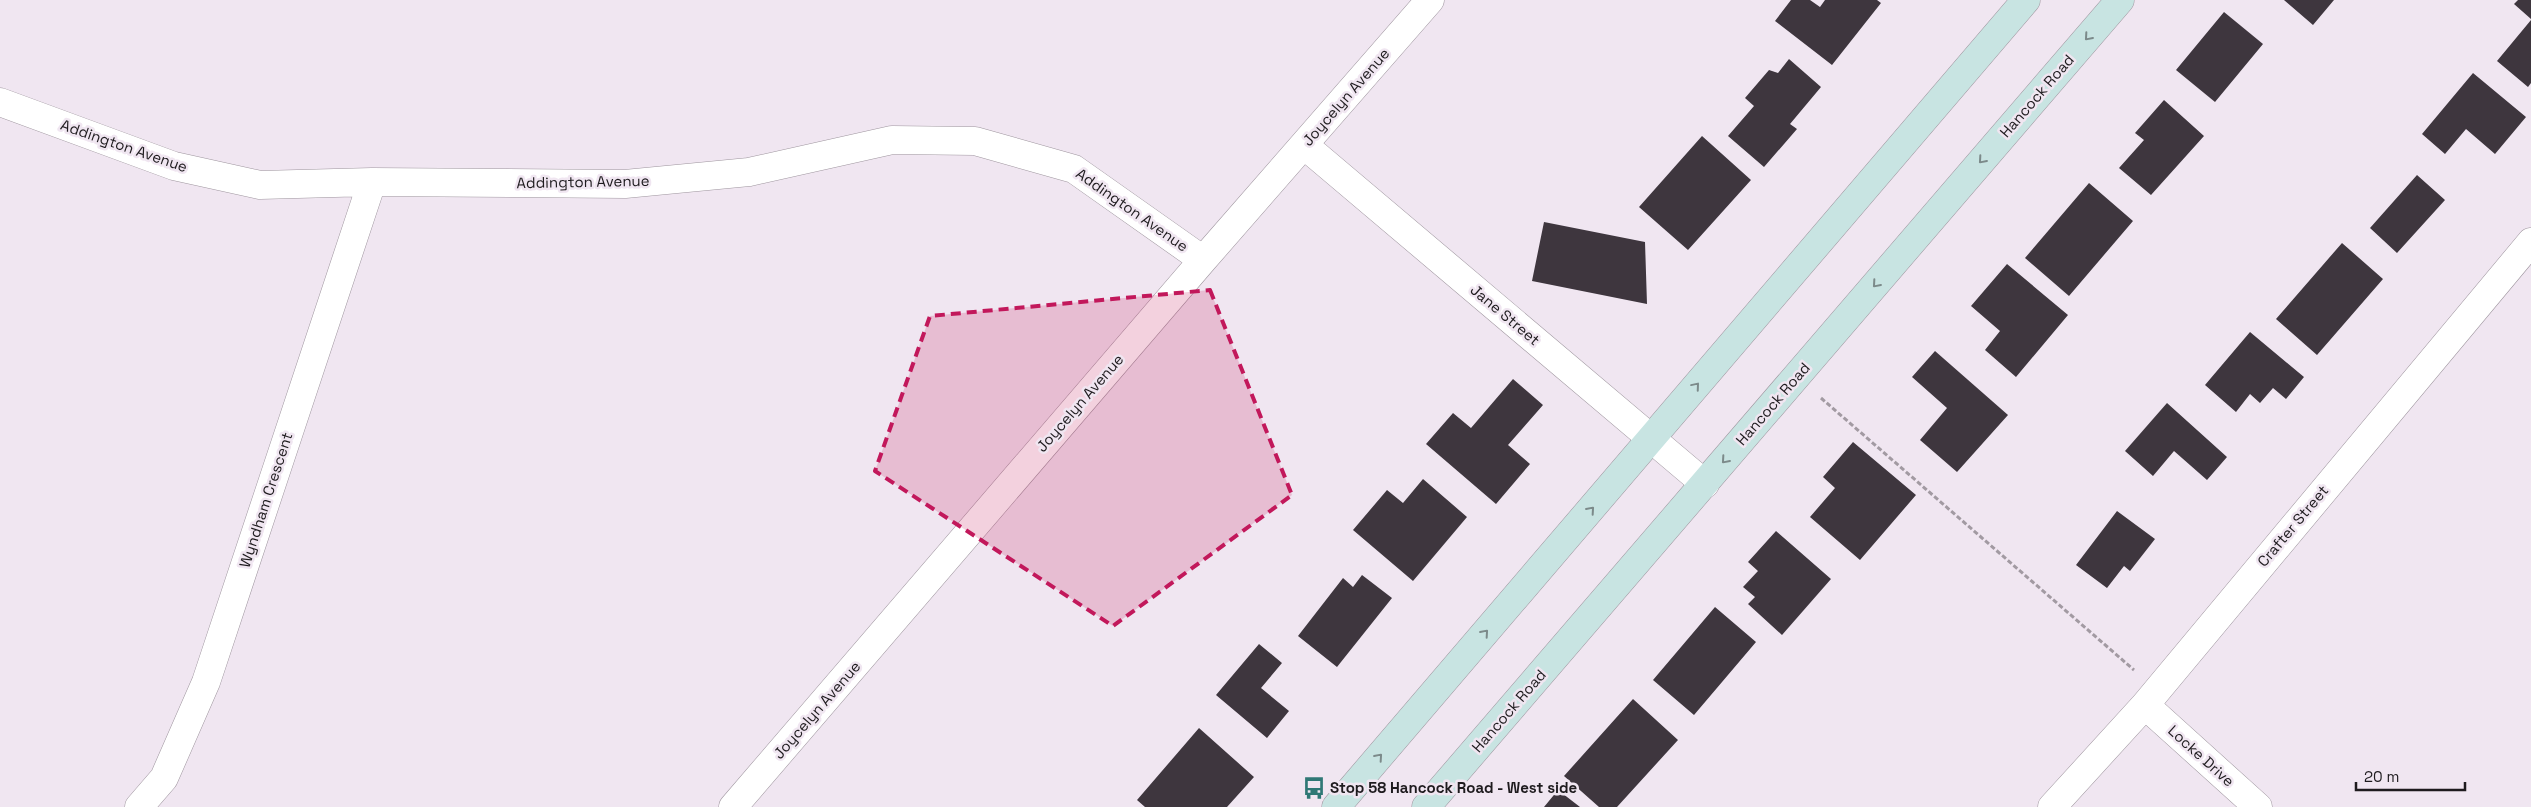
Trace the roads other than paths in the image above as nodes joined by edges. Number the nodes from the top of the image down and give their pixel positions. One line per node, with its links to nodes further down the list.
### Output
1 (1430, 0): 5 (street, Joycelyn Avenue)
2 (2026, 0): 9 (main road, one-way to 2)
3 (2120, 0): 10 (main road, Hancock Road, one-way to 10)
4 (0, 102): 6 (street, Addington Avenue)
5 (1304, 145): 8 (street, Joycelyn Avenue); 9 (street, Jane Street)
6 (372, 182): 8 (street, Addington Avenue); 12 (street, Wyndham Crescent)
7 (2531, 242): 11 (street, Crafter Street)
8 (1203, 260): 13 (street, Joycelyn Avenue)
9 (1651, 439): 10 (street, Jane Street); 14 (main road, one-way to 9)
10 (1705, 484): 15 (main road, Hancock Road)
11 (2151, 697): 16 (street, Crafter Street); 17 (street, Locke Drive)
12 (139, 807)
13 (733, 807)
14 (1336, 807)
15 (1426, 807)
16 (2052, 807)
17 (2258, 807)

